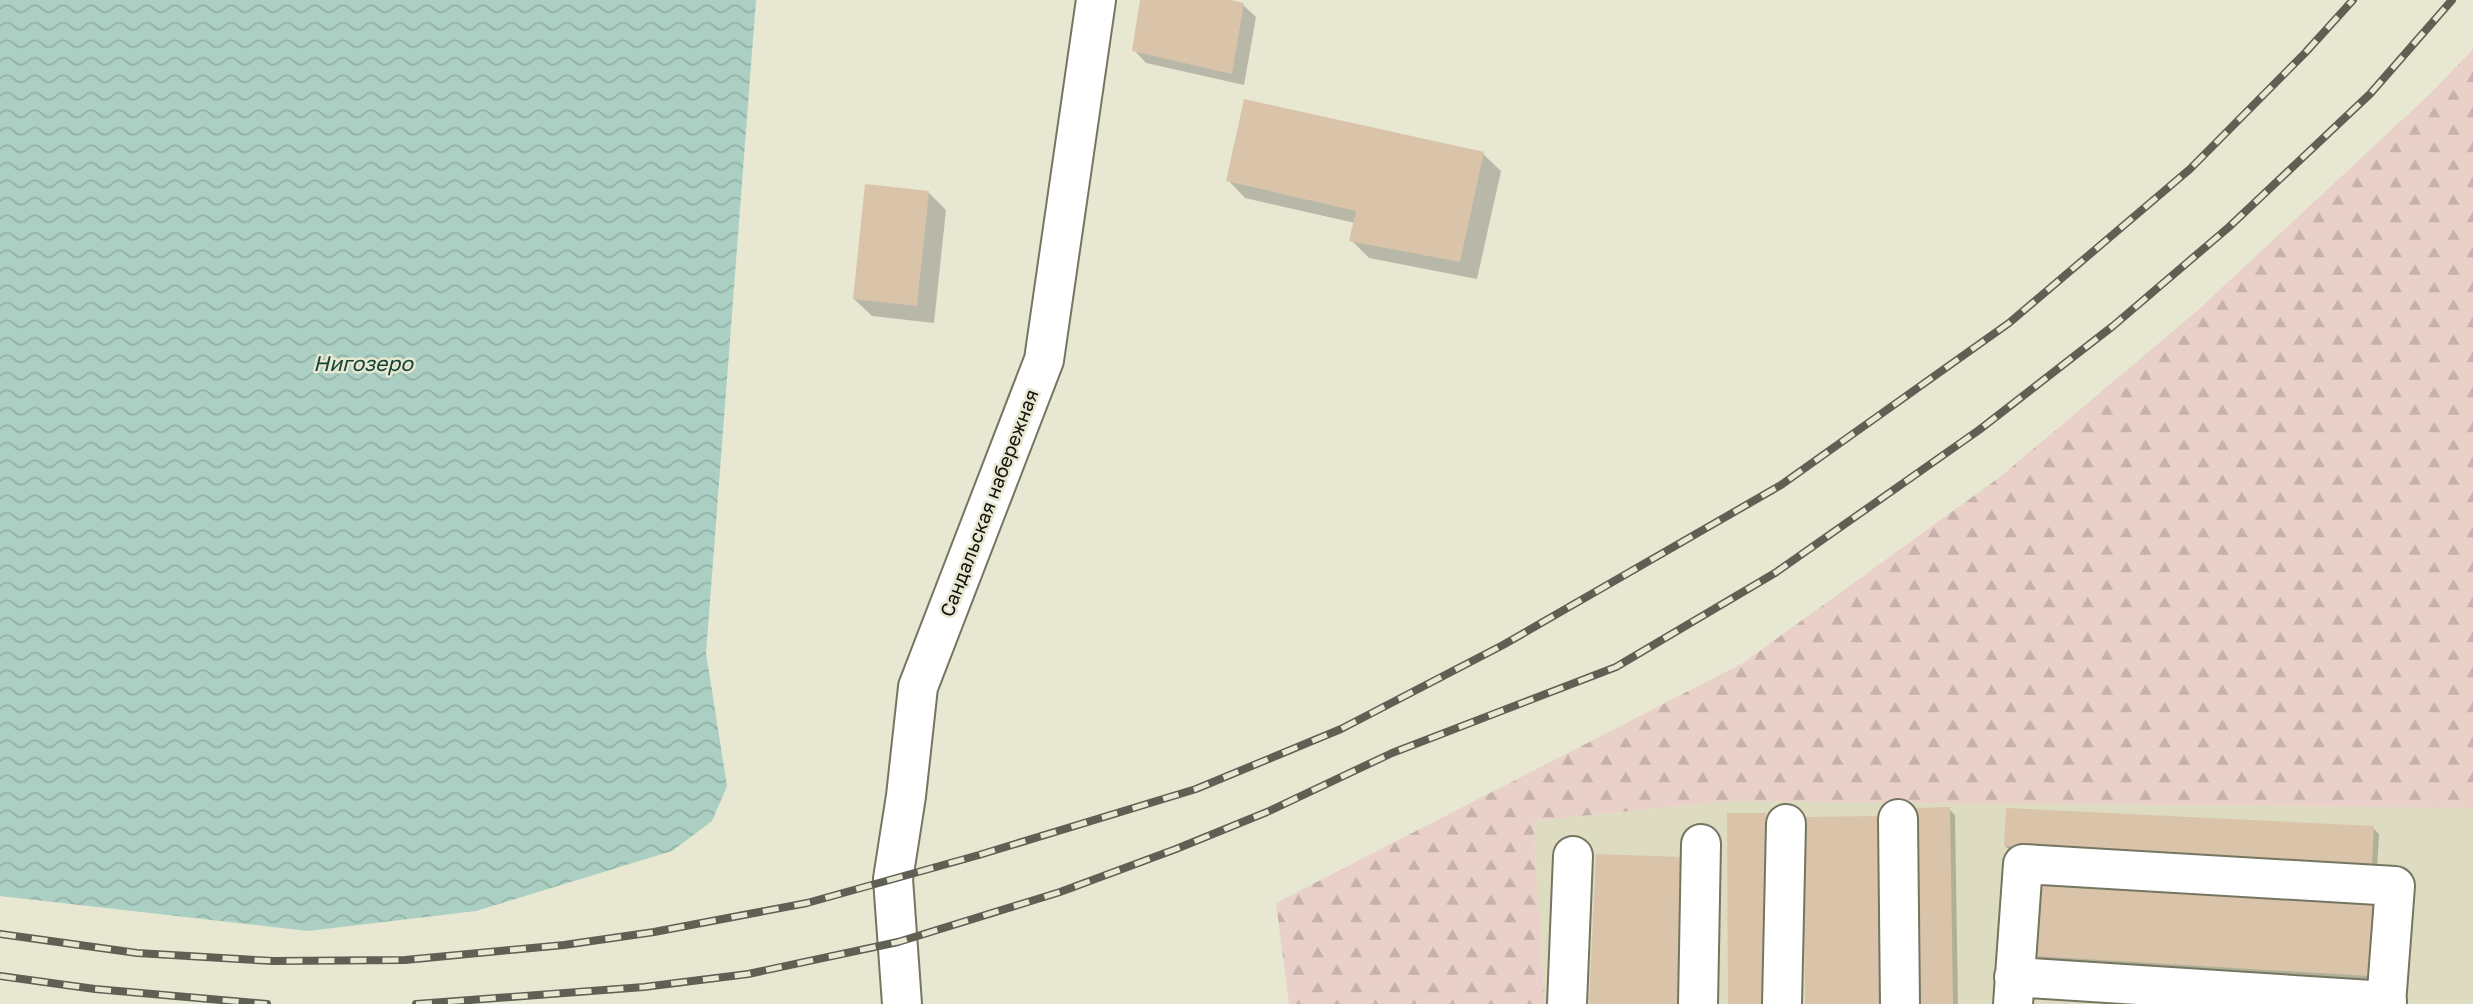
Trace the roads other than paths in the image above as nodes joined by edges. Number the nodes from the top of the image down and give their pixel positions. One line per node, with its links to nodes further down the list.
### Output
1 (1096, 0): 8 (street, Сандальская набережная)
2 (1898, 819): 12 (street)
3 (1786, 824): 11 (street)
4 (1701, 845): 10 (street)
5 (1573, 856): 9 (street)
6 (2013, 991): 7 (street); 7 (street)
7 (2387, 1002)
8 (902, 1004)
9 (1567, 1004)
10 (1698, 1004)
11 (1782, 1004)
12 (1900, 1004)

